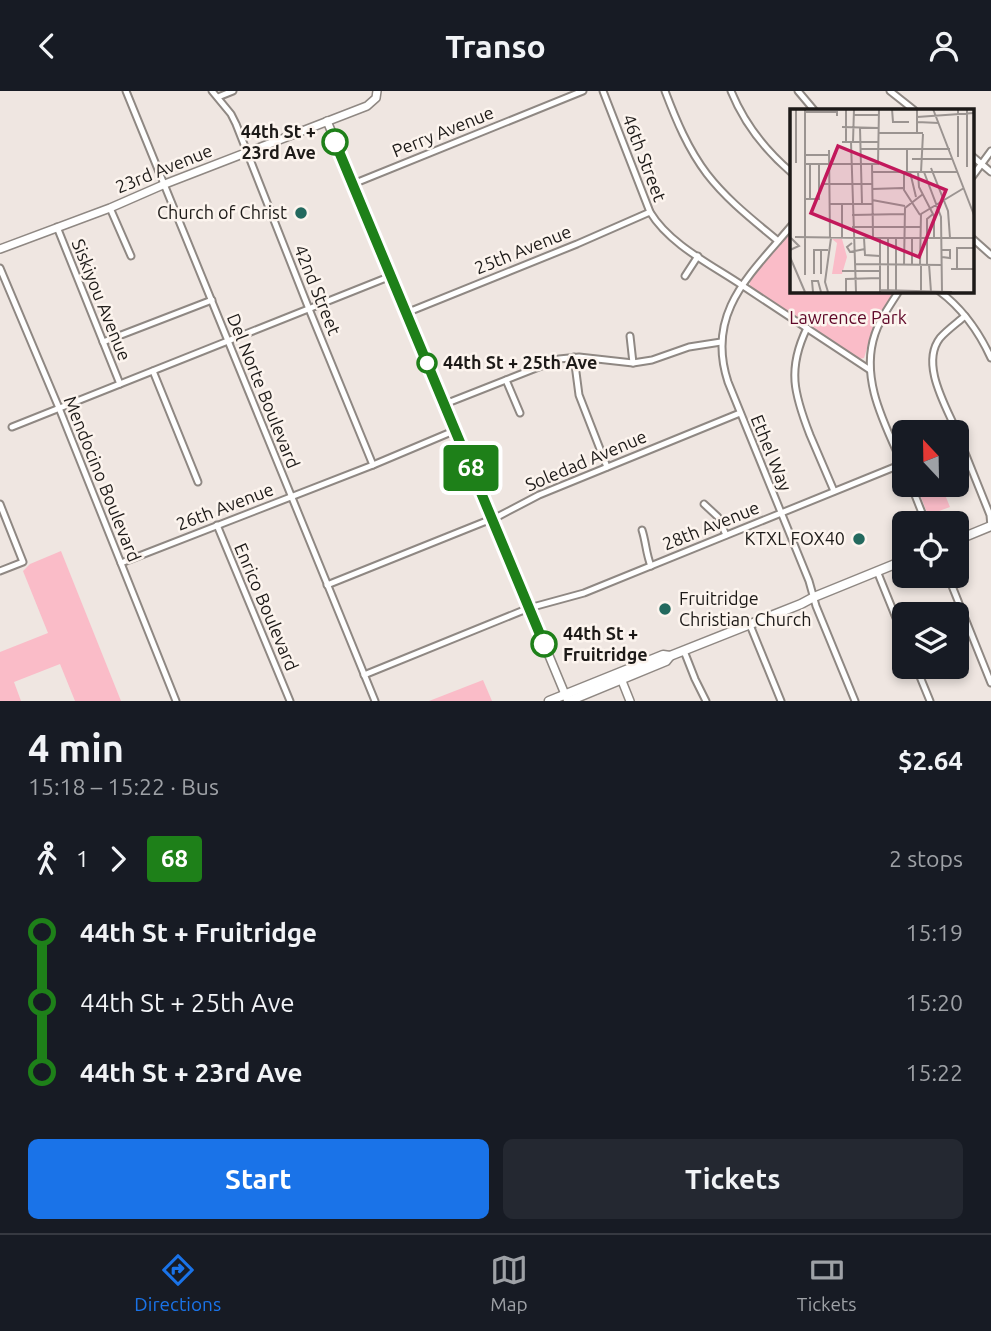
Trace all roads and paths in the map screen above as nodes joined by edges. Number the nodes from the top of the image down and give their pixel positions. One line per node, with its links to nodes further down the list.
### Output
1 (127, 91): 22 (street, Del Norte Boulevard)
2 (212, 91): 11 (street, 42nd Street)
3 (233, 91): 11 (street)
4 (583, 91): 23 (street, Perry Avenue)
5 (603, 91): 25 (street, 46th Street)
6 (665, 91): 29 (street)
7 (731, 91): 19 (street)
8 (798, 91): 12 (street)
9 (890, 91): 13 (street)
10 (377, 94): 14 (street, 23rd Avenue)
11 (218, 97): 16 (street, 42nd Street)
12 (813, 109)
13 (913, 109)
14 (327, 121): 16 (street, 23rd Avenue); 23 (street)
15 (991, 151): 18 (street)
16 (247, 153): 22 (street, 23rd Avenue); 41 (street, 42nd Street)
17 (974, 158): 18 (street)
18 (981, 164): 20 (street); 21 (street)
19 (790, 171)
20 (991, 172)
21 (974, 174)
22 (165, 184): 24 (street, 23rd Avenue); 40 (street, Del Norte Boulevard)
23 (353, 184): 35 (street)
24 (110, 208): 26 (street, 23rd Avenue); 32 (street)
25 (650, 212): 33 (street, 46th Street); 42 (street, 25th Avenue)
26 (57, 227): 30 (street, 23rd Avenue); 47 (street, Siskiyou Avenue)
27 (790, 227): 29 (street, Ethel Way)
28 (974, 240): 31 (street)
29 (778, 241): 37 (street, Ethel Way)
30 (0, 249)
31 (991, 255)
32 (131, 256)
33 (698, 256): 36 (street); 37 (street, 46th Street)
34 (0, 268): 57 (street, Mendocino Boulevard)
35 (391, 276): 41 (street); 42 (street)
36 (685, 276)
37 (742, 285): 44 (street, 46th Street); 48 (street, Ethel Way)
38 (898, 292): 52 (street)
39 (940, 292): 43 (street)
40 (212, 300): 46 (street, Del Norte Boulevard); 47 (street)
41 (309, 309): 46 (street); 64 (street, 42nd Street)
42 (405, 313): 56 (street)
43 (965, 316): 50 (street); 60 (street)
44 (807, 328): 52 (street, 46th Street); 69 (street)
45 (630, 337): 51 (street)
46 (229, 341): 53 (street); 70 (street, Del Norte Boulevard)
47 (103, 342): 55 (street, Siskiyou Avenue)
48 (721, 342): 51 (street); 59 (street, Ethel Way)
49 (574, 357): 51 (street); 54 (street); 66 (street)
50 (991, 358)
51 (634, 363)
52 (870, 370): 63 (street)
53 (153, 371): 55 (street); 68 (street)
54 (506, 380): 56 (street); 58 (street)
55 (120, 384): 57 (street)
56 (445, 404): 62 (street)
57 (59, 408): 61 (street); 80 (street, Mendocino Boulevard)
58 (520, 413)
59 (740, 413): 66 (street, Soledad Avenue); 73 (street, Ethel Way)
60 (952, 420)
61 (12, 427)
62 (456, 430): 64 (street, 26th Avenue); 74 (street)
63 (892, 440)
64 (373, 465): 70 (street, 26th Avenue)
65 (970, 465): 76 (street)
66 (607, 467): 74 (street, Soledad Avenue)
67 (892, 471): 69 (street, 28th Avenue)
68 (198, 482)
69 (834, 491): 73 (street, 28th Avenue)
70 (291, 497): 75 (street, 26th Avenue); 85 (street, Del Norte Boulevard)
71 (0, 504): 83 (street)
72 (704, 504): 78 (street)
73 (780, 513): 78 (street, 28th Avenue); 87 (street, Ethel Way)
74 (492, 518): 85 (street, Soledad Avenue); 88 (street)
75 (216, 525): 80 (street, 26th Avenue); 98 (street, Enrico Boulevard)
76 (991, 527): 79 (main road)
77 (642, 530): 82 (street)
78 (726, 535): 82 (street, 28th Avenue)
79 (969, 535)
80 (121, 563): 97 (street, Mendocino Boulevard)
81 (892, 565): 84 (main road)
82 (651, 566): 88 (street, 28th Avenue)
83 (0, 571)
84 (877, 571): 87 (main road); 89 (street)
85 (327, 585): 92 (street, Del Norte Boulevard)
86 (952, 588): 95 (street)
87 (814, 597): 90 (main road); 104 (street, Ethel Way)
88 (529, 608): 92 (street, 28th Avenue); 96 (street)
89 (892, 608)
90 (750, 625): 91 (main road); 103 (street)
91 (684, 651): 93 (main road); 102 (street)
92 (364, 675): 99 (street, Del Norte Boulevard)
93 (620, 676): 96 (main road); 101 (street)
94 (921, 679): 105 (street)
95 (991, 683)
96 (567, 699): 100 (main road)
97 (176, 701)
98 (290, 701)
99 (375, 701)
100 (549, 701)
101 (630, 701)
102 (706, 701)
103 (781, 701)
104 (855, 701)
105 (930, 701)

